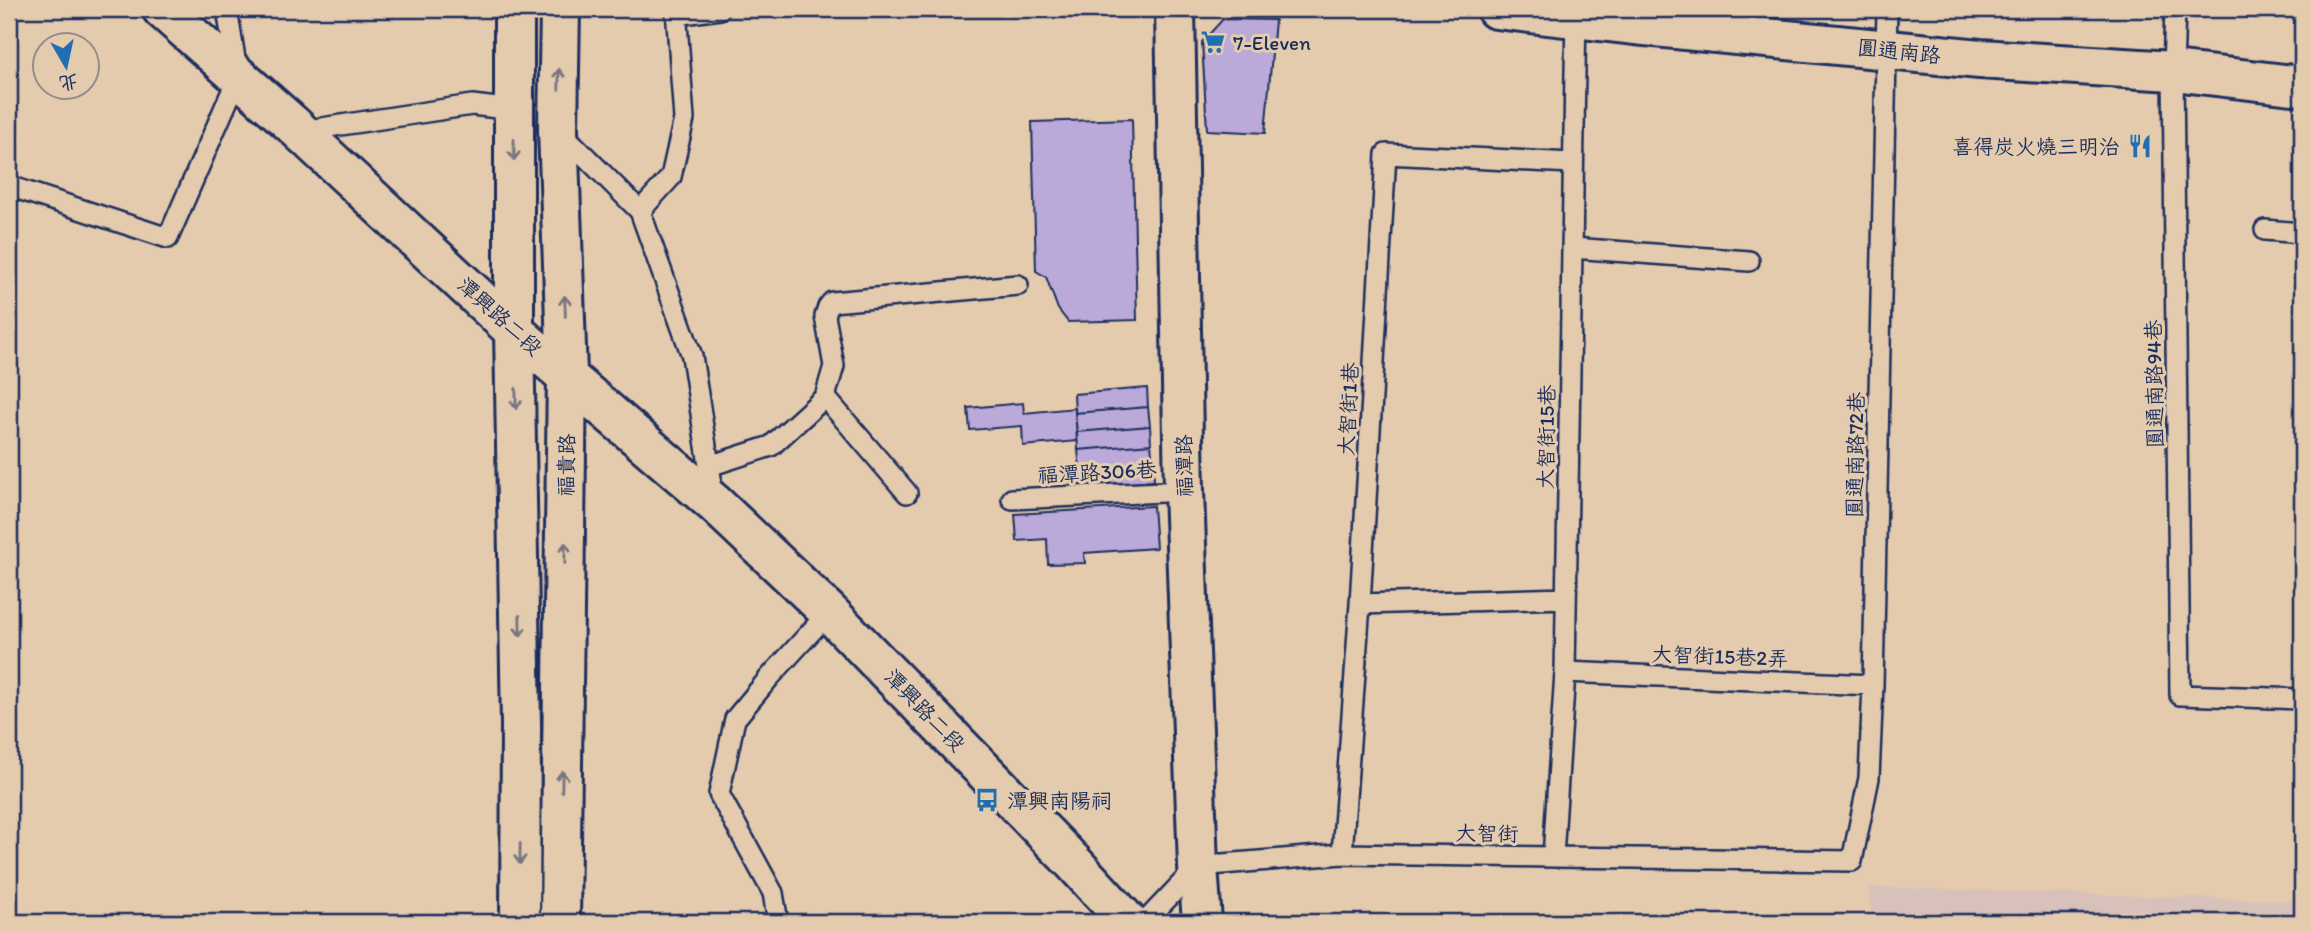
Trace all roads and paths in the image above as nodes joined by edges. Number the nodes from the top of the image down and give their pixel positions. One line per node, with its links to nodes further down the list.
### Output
1 (162, 9): 14 (street, 潭興路二段)
2 (227, 9): 14 (lane)
3 (514, 9): 16 (street)
4 (560, 9): 18 (street, 福貴路, one-way to 4)
5 (720, 9): 10 (lane)
6 (1175, 9): 31 (street, 福潭路)
7 (1496, 9): 11 (street, 圓通南路)
8 (1887, 9): 12 (lane, 圓通南路72巷)
9 (2175, 9): 13 (lane, 圓通南路94巷)
10 (676, 12): 21 (lane)
11 (1576, 13): 12 (street, 圓通南路); 19 (lane, 大智街15巷)
12 (1886, 50): 13 (street, 圓通南路); 39 (lane, 圓通南路72巷)
13 (2174, 71): 15 (street, 圓通南路); 40 (lane, 圓通南路94巷)
14 (238, 77): 17 (street, 潭興路二段); 20 (lane)
15 (2302, 86)
16 (514, 110): 17 (lane); 27 (street, one-way to 27)
17 (290, 123): 27 (street, 潭興路二段)
18 (558, 129): 21 (lane); 28 (street, 福貴路, one-way to 18)
19 (1573, 163): 24 (lane, 大智街15巷); 36 (lane, 大智街1巷)
20 (9, 186)
21 (640, 211): 30 (lane)
22 (2265, 230): 23 (lane)
23 (2302, 233)
24 (1572, 248): 25 (lane); 35 (lane, 大智街15巷)
25 (1749, 261)
26 (1018, 285): 29 (lane)
27 (514, 331): 28 (street, 潭興路二段); 45 (street, one-way to 45)
28 (567, 374): 34 (street, 潭興路二段); 46 (street, 福貴路, one-way to 28)
29 (825, 397): 30 (lane); 32 (lane)
30 (709, 466): 34 (lane)
31 (1184, 491): 33 (lane, 福潭路306巷); 44 (street, 福潭路)
32 (907, 493)
33 (1012, 499)
34 (715, 504): 37 (street, 潭興路二段)
35 (1566, 598): 36 (lane); 38 (lane, 大智街15巷)
36 (1360, 604): 41 (lane, 大智街1巷)
37 (829, 612): 47 (lane); 48 (street, 潭興路二段)
38 (1565, 673): 39 (lane, 大智街15巷2弄); 42 (lane, 大智街15巷)
39 (1873, 685): 43 (lane, 圓通南路72巷)
40 (2302, 699)
41 (1342, 854): 42 (lane, 大智街); 44 (lane, 大智街)
42 (1553, 857): 43 (lane, 大智街)
43 (1852, 861)
44 (1198, 866): 49 (lane); 50 (street, 福潭路)
45 (520, 922)
46 (560, 922)
47 (778, 922)
48 (1128, 922)
49 (1145, 922)
50 (1202, 922)

